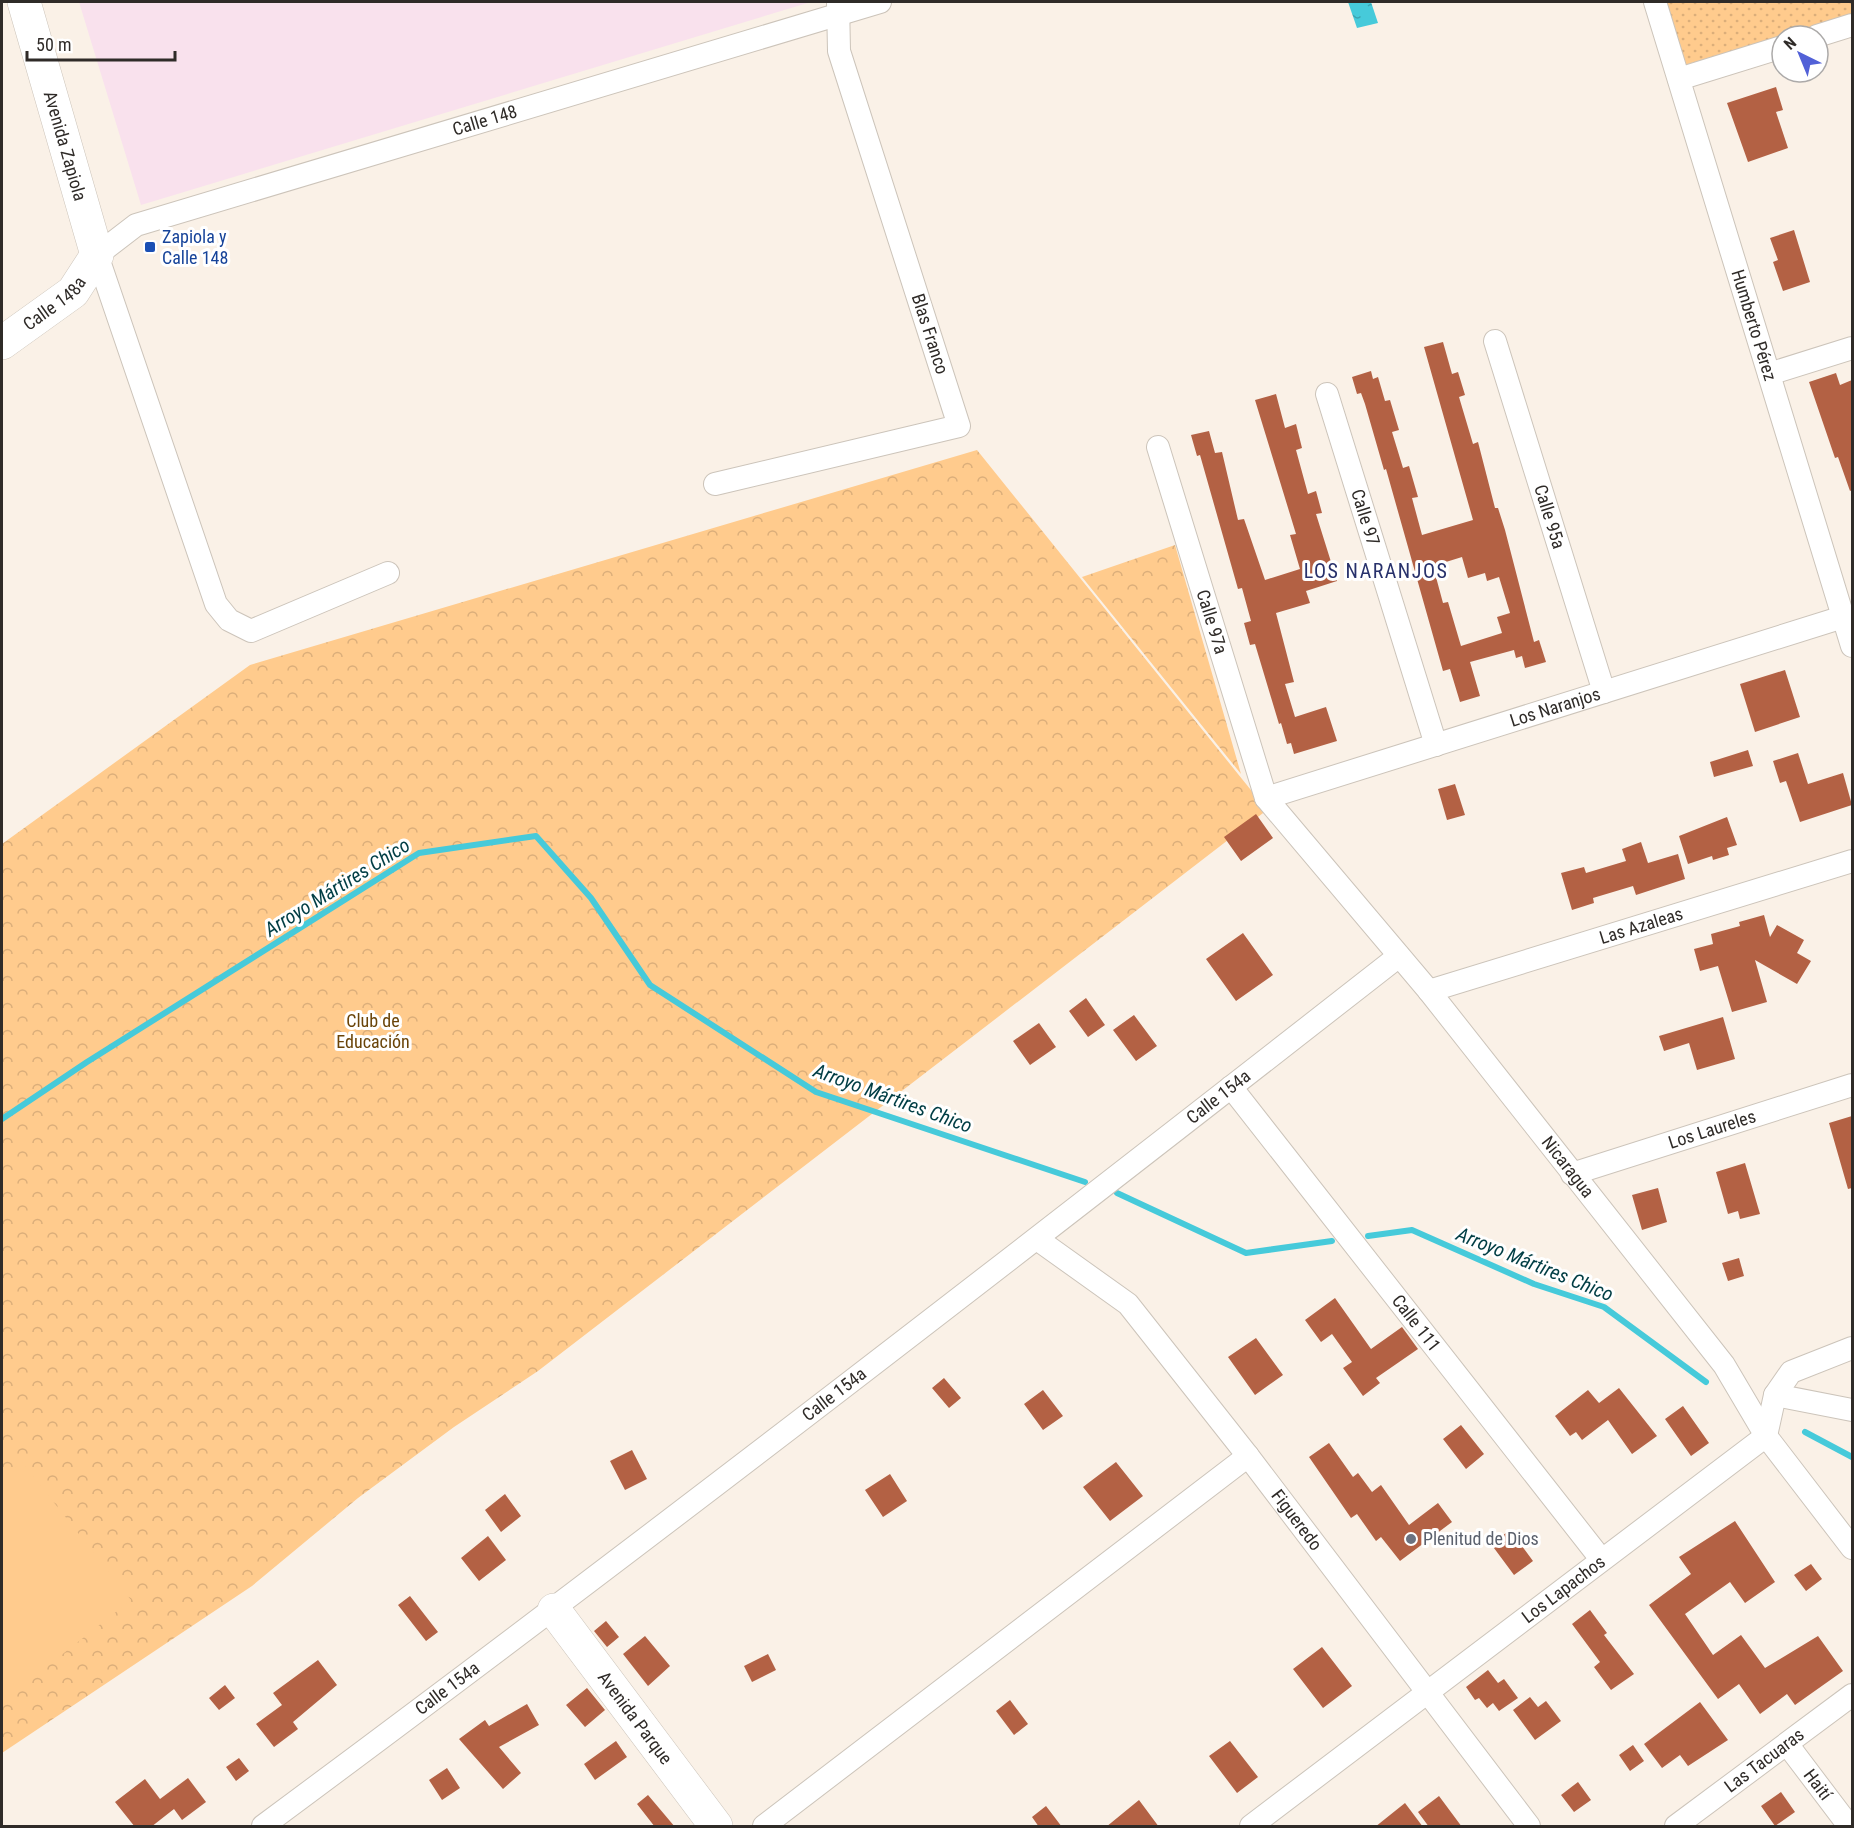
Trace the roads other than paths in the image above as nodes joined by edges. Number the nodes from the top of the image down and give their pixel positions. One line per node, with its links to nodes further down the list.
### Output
1 (24, 2): 9 (street, Avenida Zapiola)
2 (880, 2): 4 (street, Calle 148)
3 (1655, 2): 8 (street, Humberto Pérez)
4 (838, 8): 9 (street, Calle 148); 16 (street, Blas Franco)
5 (1852, 25): 6 (street)
6 (1830, 32)
7 (1770, 51): 8 (street)
8 (1679, 79): 13 (street, Humberto Pérez)
9 (97, 255): 11 (street, Calle 148a); 17 (street)
10 (1495, 341): 20 (street, Calle 95a)
11 (2, 343)
12 (1852, 348): 13 (street)
13 (1769, 374): 18 (street, Humberto Pérez)
14 (1327, 394): 21 (street, Calle 97)
15 (1158, 447): 22 (street, Calle 97a)
16 (715, 484)
17 (388, 573)
18 (1844, 617): 19 (street, Humberto Pérez); 20 (street, Los Naranjos)
19 (1852, 646)
20 (1604, 692): 21 (street, Los Naranjos)
21 (1436, 745): 22 (street, Los Naranjos)
22 (1266, 798): 24 (street, Nicaragua)
23 (1852, 861): 25 (street, Las Azaleas)
24 (1399, 956): 25 (street, Nicaragua); 27 (street, Calle 154a)
25 (1429, 991): 28 (street, Nicaragua)
26 (1852, 1085): 28 (street, Los Laureles)
27 (1231, 1087): 29 (street, Calle 154a); 36 (street, Calle 111)
28 (1572, 1174): 33 (street, Nicaragua)
29 (1037, 1239): 34 (street, Figueredo); 37 (street, Calle 154a)
30 (1852, 1348): 31 (street)
31 (1774, 1395): 32 (street); 33 (street)
32 (1852, 1410)
33 (1766, 1436): 35 (street, Nicaragua); 36 (street, Los Lapachos)
34 (1248, 1456): 38 (street, Figueredo); 43 (street)
35 (1852, 1548)
36 (1601, 1559): 38 (street, Los Lapachos)
37 (554, 1610): 41 (street, Calle 154a); 42 (street, Avenida Parque)
38 (1429, 1694): 44 (street, Los Lapachos); 45 (street, Figueredo)
39 (1852, 1695): 40 (street, Las Tacuaras)
40 (1787, 1744): 46 (street, Las Tacuaras); 47 (street, Haití)
41 (263, 1827)
42 (716, 1827)
43 (764, 1827)
44 (1251, 1827)
45 (1529, 1827)
46 (1676, 1827)
47 (1849, 1827)

